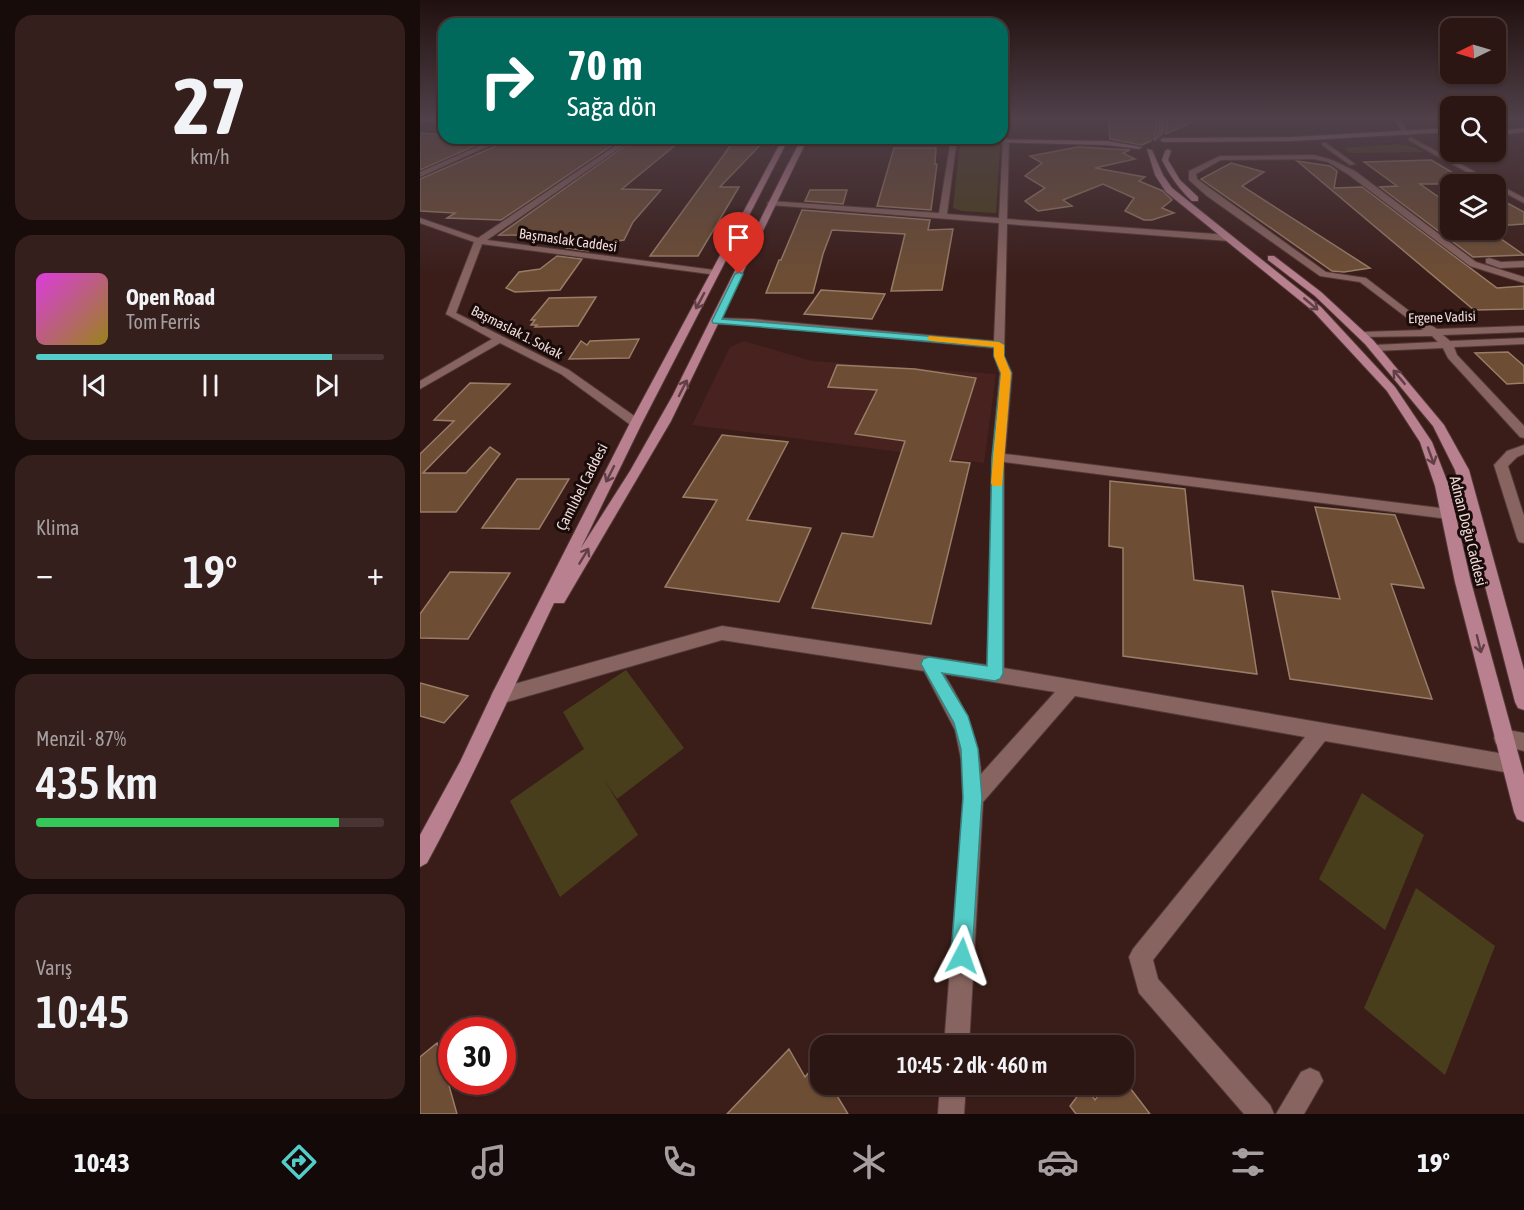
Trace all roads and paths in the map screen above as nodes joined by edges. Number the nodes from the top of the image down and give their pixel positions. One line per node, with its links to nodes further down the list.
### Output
1 (582, 171): 18 (street)
2 (768, 171): 20 (main road, Çamlıbel Caddesi)
3 (788, 171): 13 (main road)
4 (949, 171): 14 (street)
5 (1004, 171): 16 (street)
6 (1157, 171): 17 (main road, Adnan Doğu Caddesi)
7 (1172, 171): 27 (main road, Adnan Doğu Caddesi)
8 (1196, 171): 22 (street)
9 (1348, 171): 21 (street)
10 (1361, 171): 19 (street)
11 (1506, 191): 12 (street)
12 (1524, 201)
13 (771, 203): 14 (street); 23 (main road)
14 (943, 216): 16 (street)
15 (420, 220): 18 (street, Başmaslak Caddesi)
16 (1003, 221): 17 (street); 31 (street)
17 (1229, 238): 40 (main road, Adnan Doğu Caddesi, one-way to 40)
18 (479, 241): 20 (street, Başmaslak Caddesi); 28 (street, Başmaslak 1. Sokak)
19 (1524, 264)
20 (714, 273): 36 (main road, Çamlıbel Caddesi, one-way to 36)
21 (1524, 280)
22 (1413, 319): 25 (street); 26 (street)
23 (716, 321): 31 (street); 45 (main road, one-way to 23)
24 (1524, 329): 25 (street, Ergene Vadisi)
25 (1434, 332): 26 (street, Ergene Vadisi); 30 (street)
26 (1418, 333): 27 (street, Ergene Vadisi); 32 (street)
27 (1362, 335): 33 (main road, Adnan Doğu Caddesi)
28 (499, 339): 35 (street); 36 (street, Başmaslak 1. Sokak)
29 (1524, 341): 30 (street, Ergene Vadisi)
30 (1447, 344): 32 (street, Ergene Vadisi); 34 (street)
31 (999, 345): 39 (street)
32 (1431, 345): 33 (street, Ergene Vadisi); 34 (street)
33 (1374, 348): 46 (main road, Adnan Doğu Caddesi, one-way to 33)
34 (1452, 356): 37 (street)
35 (420, 387)
36 (636, 423): 45 (main road, Çamlıbel Caddesi, one-way to 45)
37 (1524, 434)
38 (1524, 449): 41 (street)
39 (998, 457): 40 (street); 43 (street)
40 (1449, 514): 48 (main road, Adnan Doğu Caddesi, one-way to 48)
41 (1524, 538)
42 (929, 664): 43 (street); 45 (street); 51 (street)
43 (995, 674): 44 (street)
44 (1070, 689): 47 (street); 51 (street)
45 (500, 696): 53 (main road, Çamlıbel Caddesi)
46 (1524, 702)
47 (1322, 730): 50 (street); 58 (street)
48 (1503, 738): 49 (street); 50 (main road, Adnan Doğu Caddesi)
49 (1524, 742)
50 (1510, 764): 52 (main road, Adnan Doğu Caddesi)
51 (972, 798): 54 (street)
52 (1524, 812)
53 (420, 856)
54 (957, 1035)
55 (1310, 1081): 59 (street)
56 (952, 1095): 57 (street)
57 (951, 1114)
58 (1261, 1114)
59 (1289, 1114)

